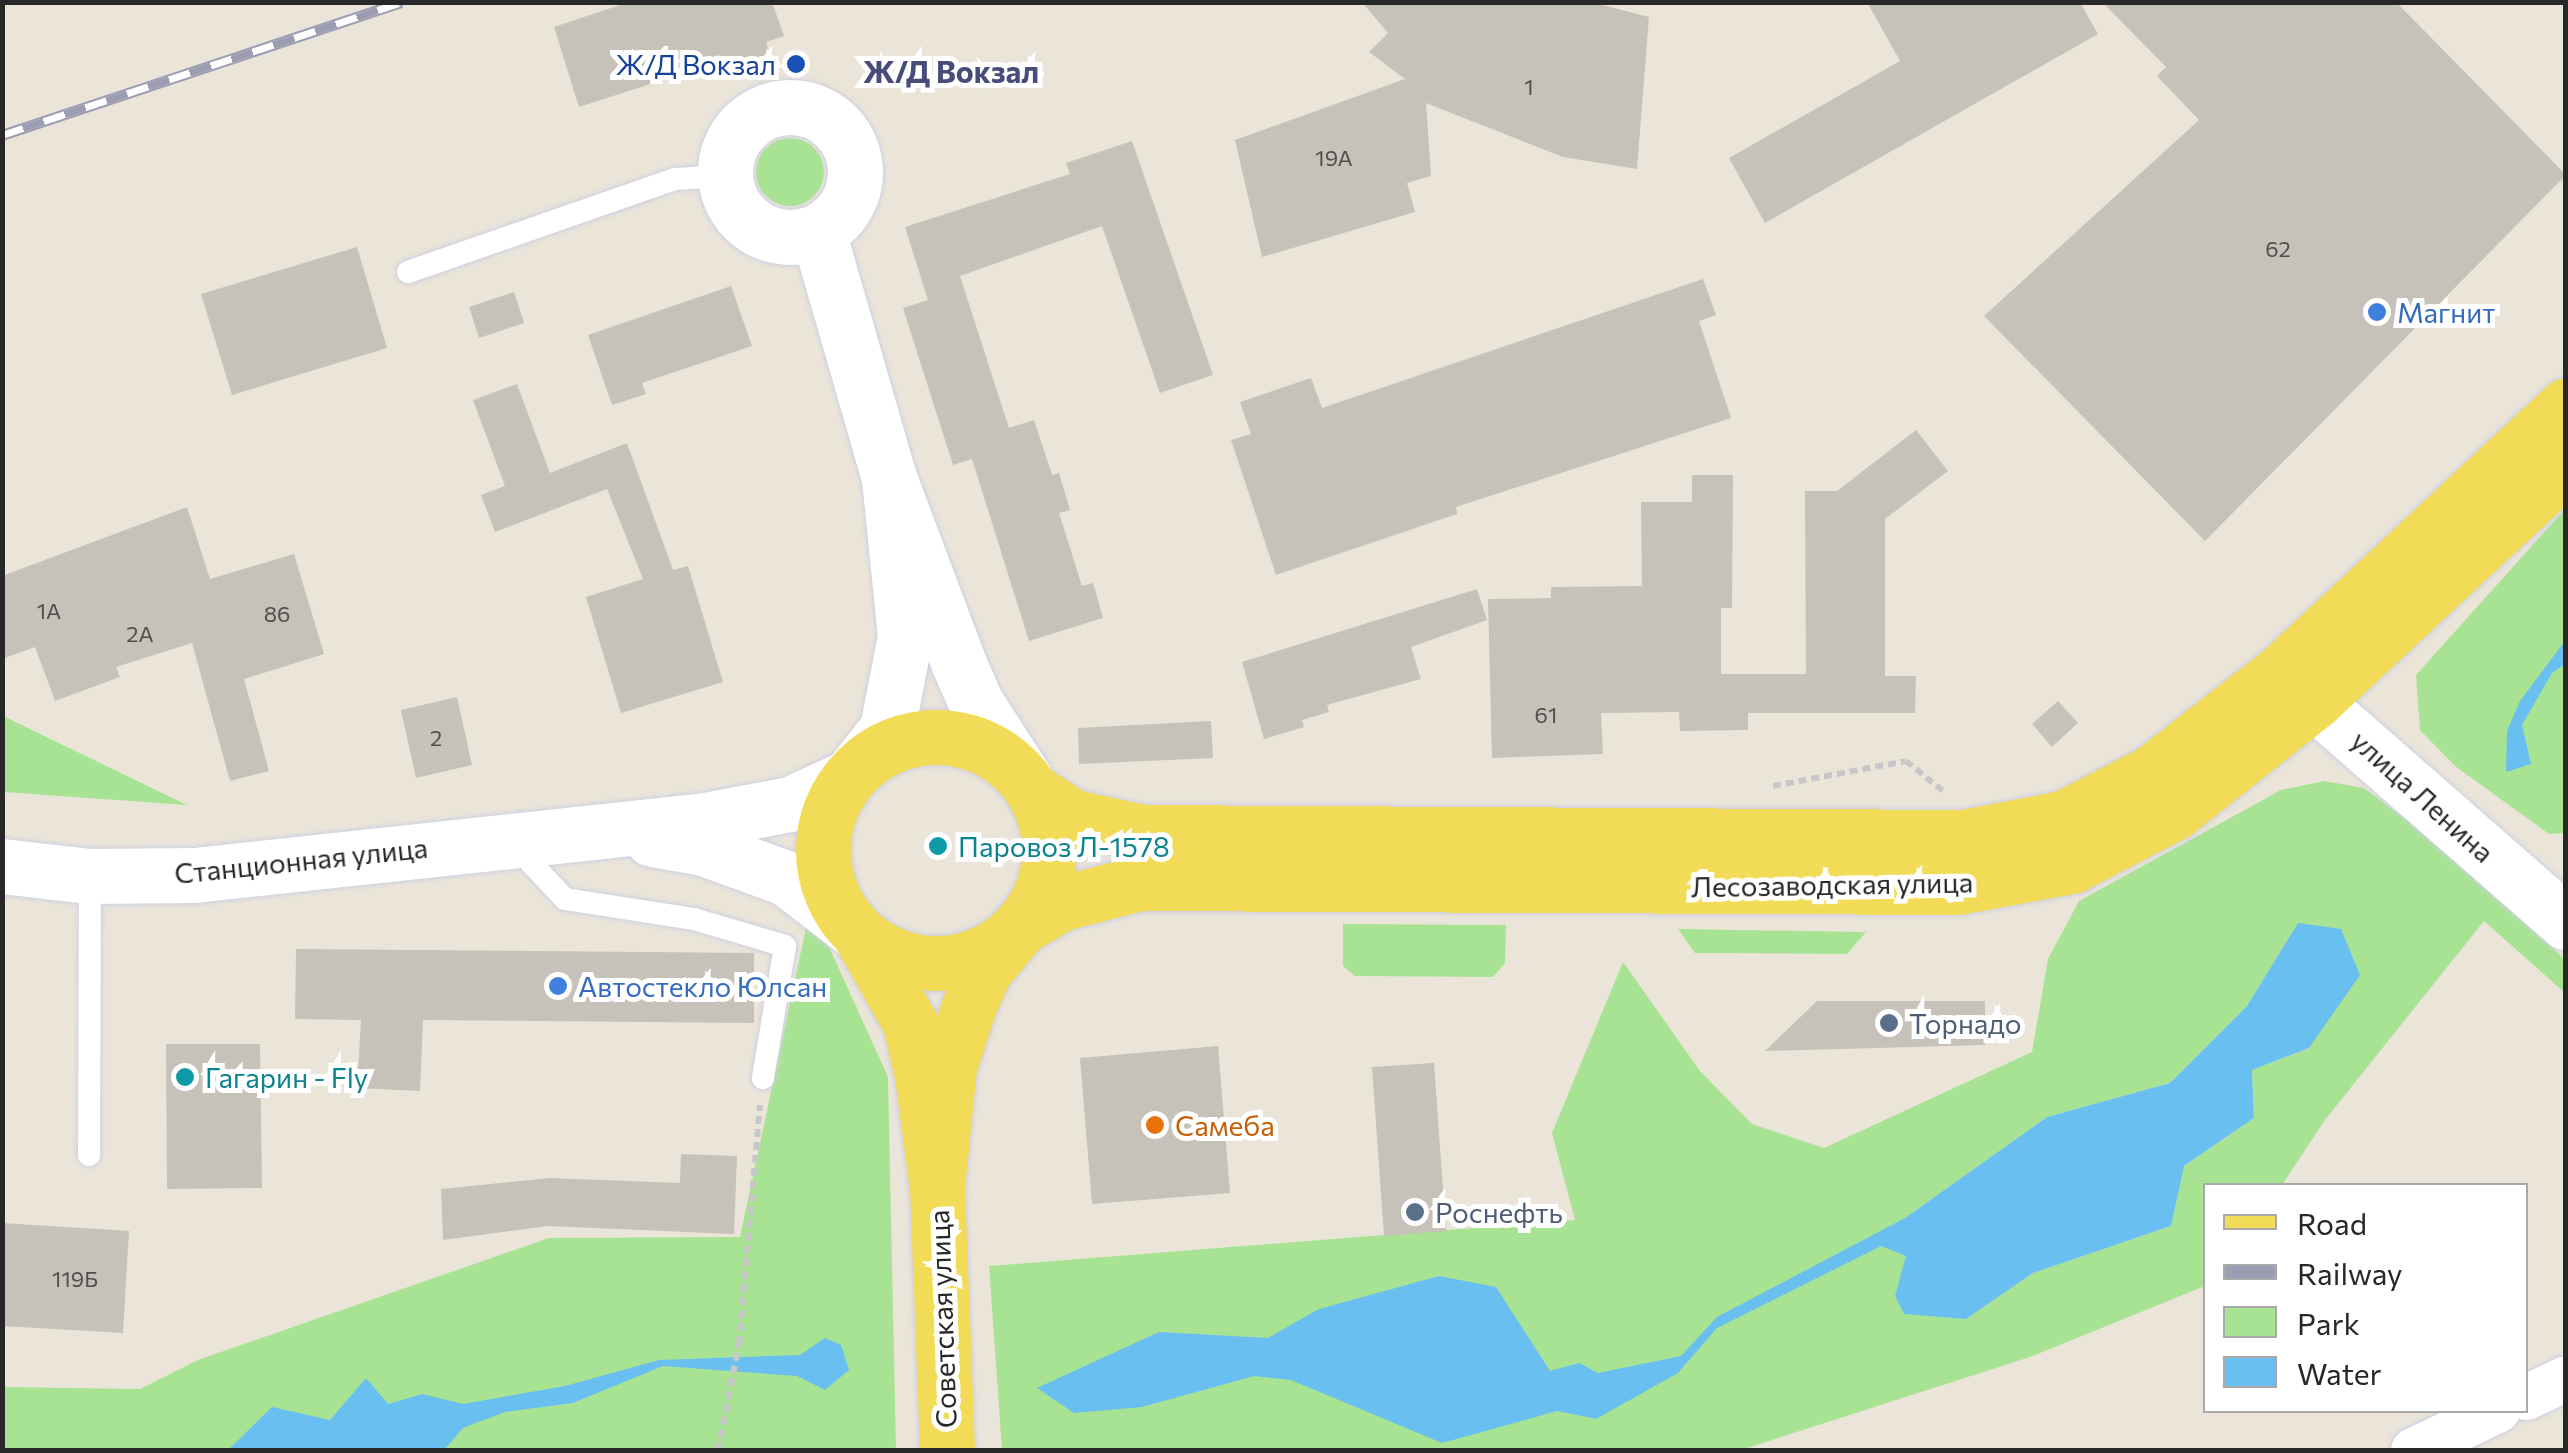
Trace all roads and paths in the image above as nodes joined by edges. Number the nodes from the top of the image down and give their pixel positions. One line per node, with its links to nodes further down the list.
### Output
1 (725, 176): 2 (street); 2 (street); 3 (lane)
2 (818, 232): 6 (street)
3 (408, 272)
4 (2566, 405): 7 (main road, Лесозаводская улица)
5 (2566, 466): 7 (main road, Лесозаводская улица)
6 (889, 478): 8 (street); 9 (street)
7 (2298, 686): 9 (main road, Лесозаводская улица); 16 (street, улица Ленина); 17 (main road, Лесозаводская улица)
8 (849, 778): 9 (main road); 12 (street, Станционная улица); 18 (main road)
9 (1032, 790): 17 (main road)
10 (1753, 790): 11 (path)
11 (1950, 796)
12 (600, 829): 13 (street, Станционная улица); 18 (street, Станционная улица)
13 (525, 835): 15 (street, Станционная улица); 19 (lane)
14 (2, 866): 15 (street, Станционная улица)
15 (90, 876): 20 (lane)
16 (2566, 922)
17 (1021, 927): 18 (main road); 21 (main road, Советская улица)
18 (859, 934): 21 (main road, Советская улица)
19 (763, 1078): 25 (path)
20 (89, 1155)
21 (937, 1188): 26 (main road, Советская улица)
22 (2566, 1378): 23 (street)
23 (2528, 1396)
24 (2492, 1413): 27 (street)
25 (718, 1450)
26 (947, 1450)
27 (2413, 1450)

